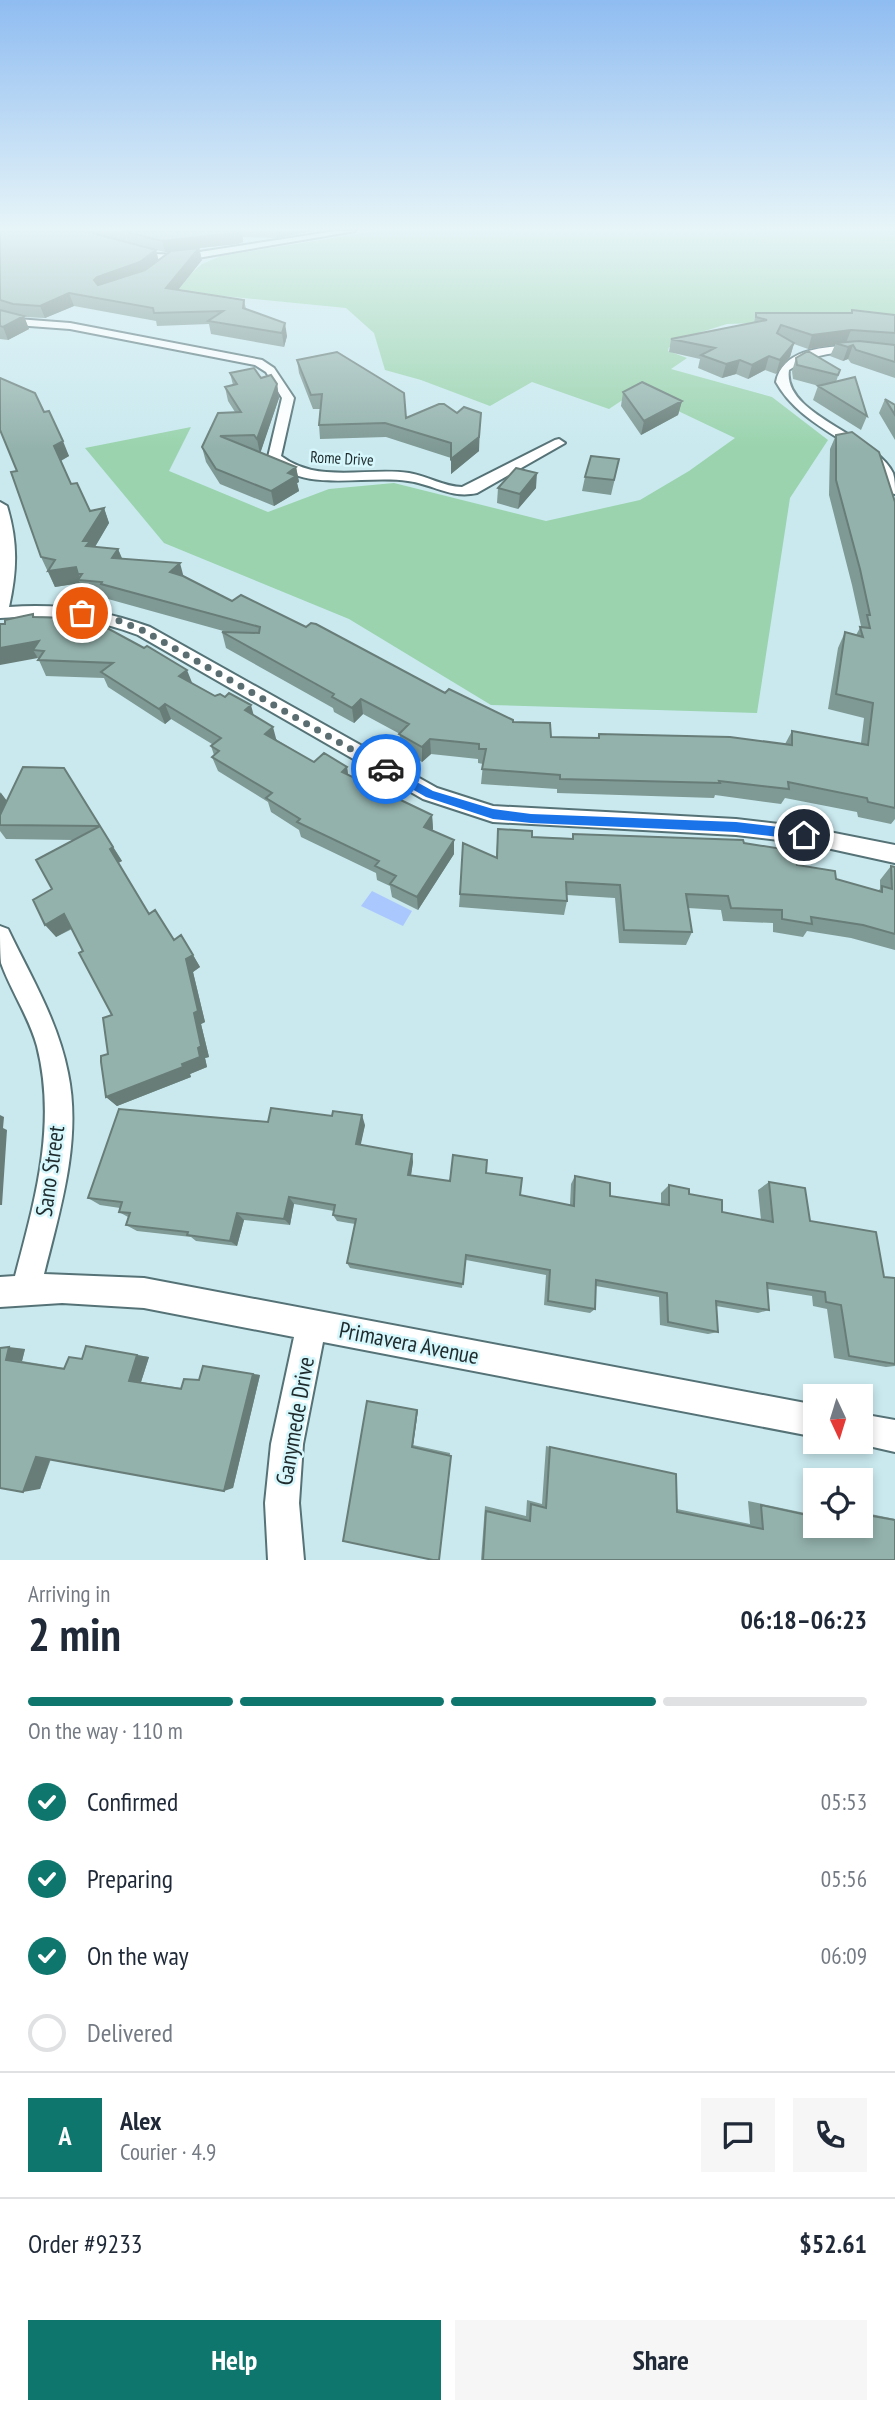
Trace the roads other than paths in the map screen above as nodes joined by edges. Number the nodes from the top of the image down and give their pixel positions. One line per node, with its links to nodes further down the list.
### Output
1 (0, 316): 3 (street, Rome Drive)
2 (895, 353): 4 (street)
3 (559, 443)
4 (895, 490)
5 (0, 506): 6 (street)
6 (0, 613): 7 (street)
7 (895, 854)
8 (0, 936): 9 (street, Sano Street)
9 (13, 1291): 10 (street, Primavera Avenue)
10 (312, 1324): 11 (street, Primavera Avenue); 14 (street, Ganymede Drive)
11 (803, 1418)
12 (873, 1432): 13 (street)
13 (895, 1436)
14 (286, 1560)

